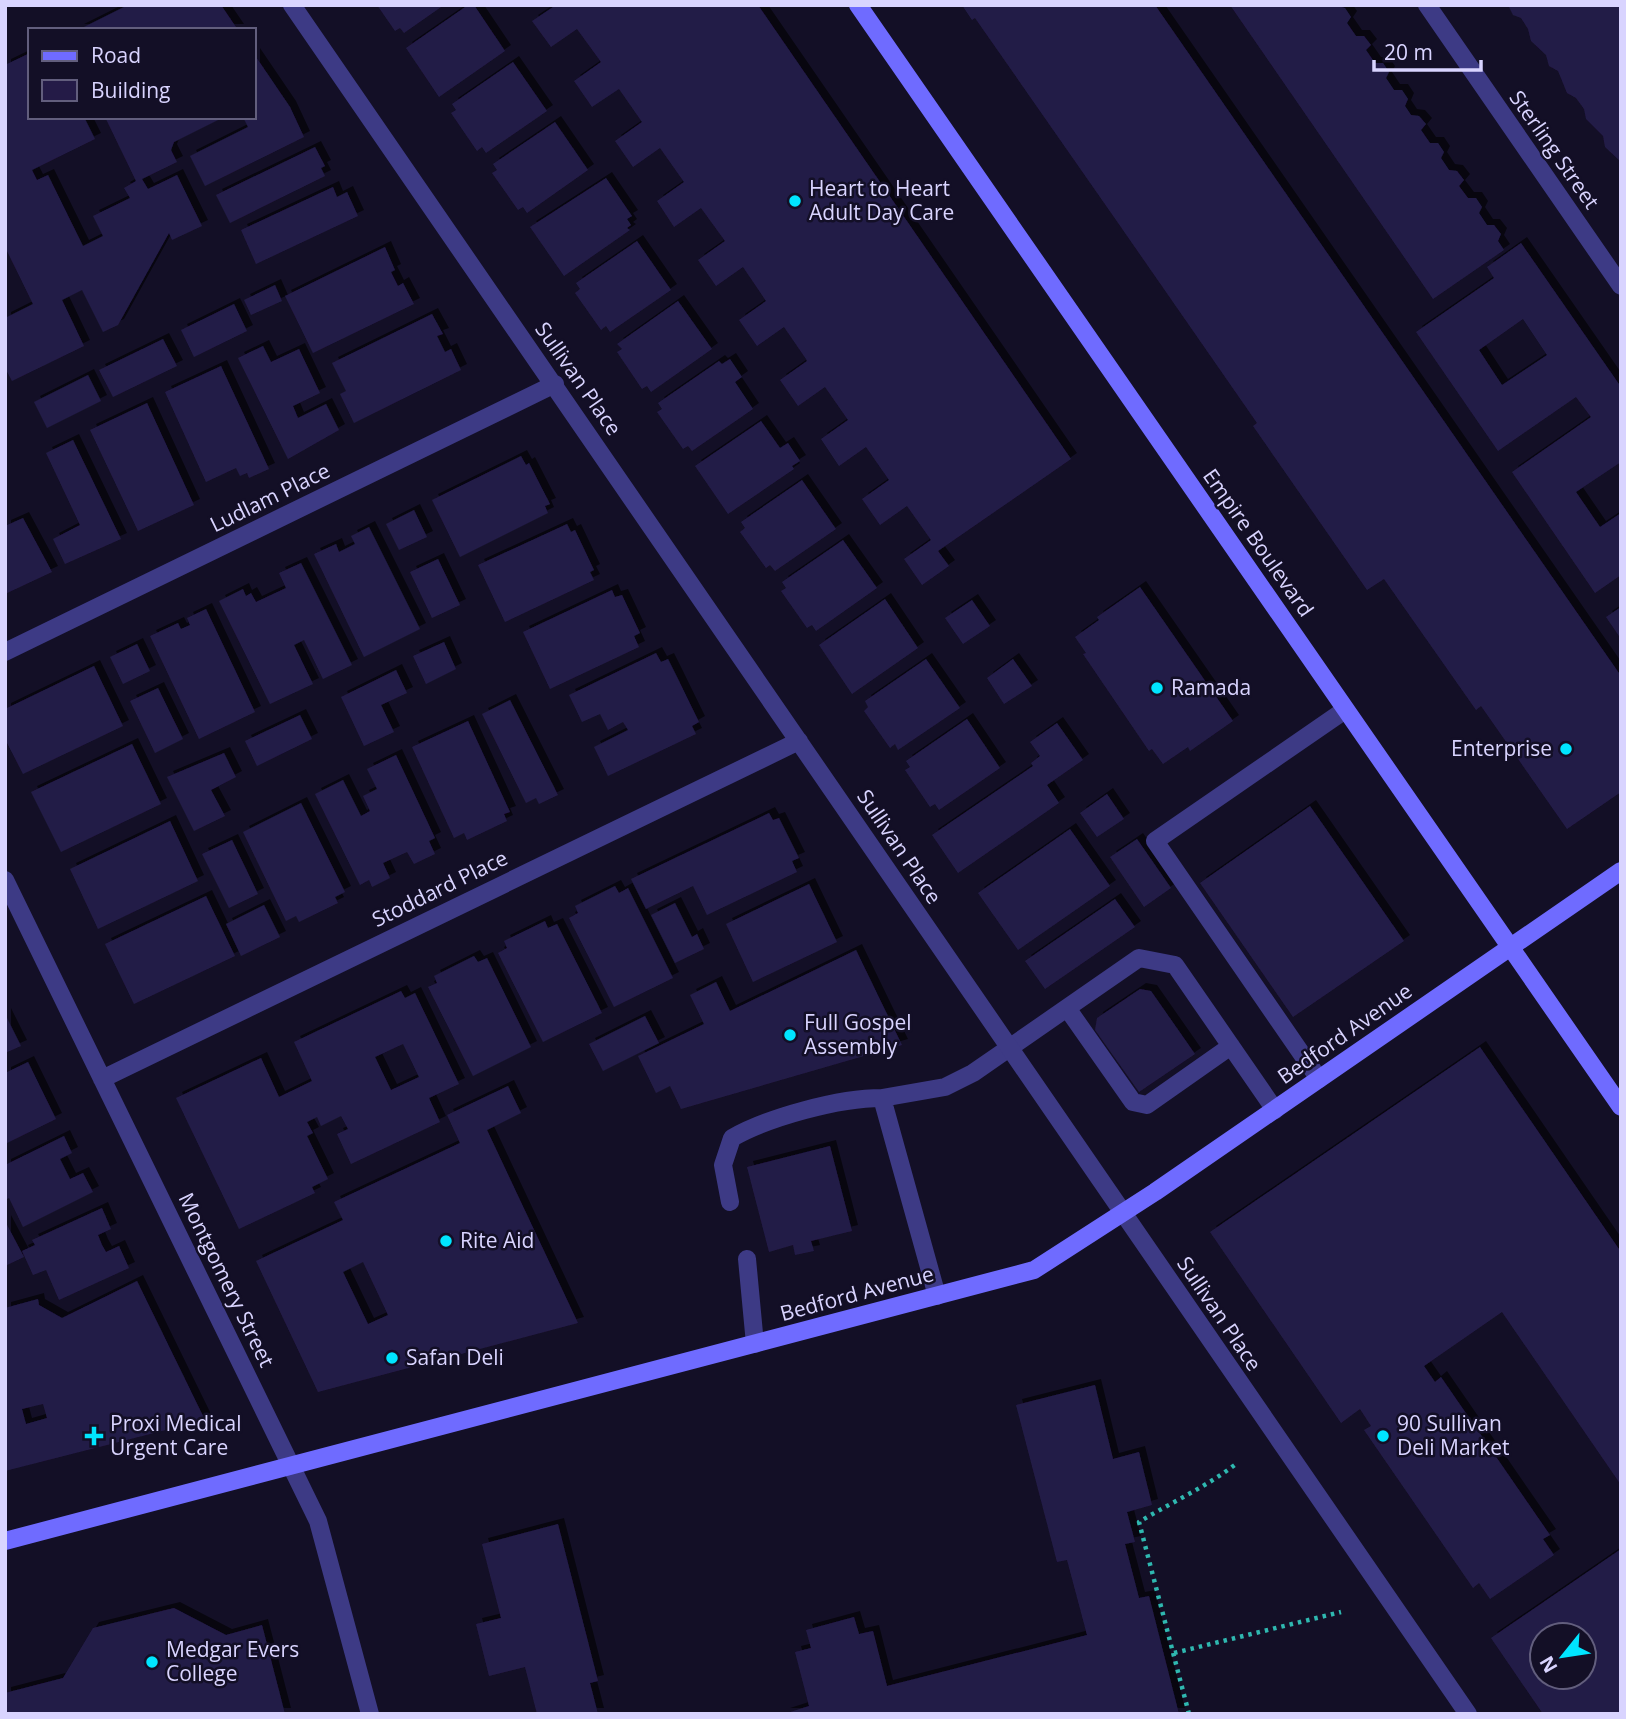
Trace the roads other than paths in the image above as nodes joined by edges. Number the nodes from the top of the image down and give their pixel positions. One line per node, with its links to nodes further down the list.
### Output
1 (292, 5): 5 (street, Sullivan Place)
2 (858, 5): 7 (street, Empire Boulevard)
3 (1427, 5): 4 (street, Sterling Street)
4 (1621, 286)
5 (555, 384): 6 (street, Ludlam Place); 8 (street, Sullivan Place)
6 (5, 652)
7 (1345, 710): 11 (street, Empire Boulevard); 16 (street)
8 (799, 741): 14 (street, Sullivan Place); 15 (street, Stoddard Place)
9 (1621, 871): 11 (street, Bedford Avenue)
10 (5, 880): 15 (street, Montgomery Street)
11 (1510, 947): 16 (street, Bedford Avenue); 18 (street, Empire Boulevard)
12 (1068, 1008): 13 (street); 13 (street); 14 (street)
13 (1231, 1046): 19 (street)
14 (1009, 1048): 17 (street); 21 (street, Sullivan Place)
15 (102, 1079): 25 (street, Montgomery Street)
16 (1319, 1079): 19 (street, Bedford Avenue)
17 (882, 1098): 20 (street); 23 (street)
18 (1621, 1107)
19 (1275, 1110): 21 (street, Bedford Avenue)
20 (730, 1202)
21 (1123, 1214): 23 (street, Bedford Avenue); 28 (street, Sullivan Place)
22 (747, 1259): 24 (street)
23 (937, 1296): 24 (street, Bedford Avenue)
24 (755, 1344): 25 (street, Bedford Avenue)
25 (292, 1466): 26 (street, Bedford Avenue); 27 (street, Montgomery Street)
26 (5, 1541)
27 (370, 1714)
28 (1468, 1714)

